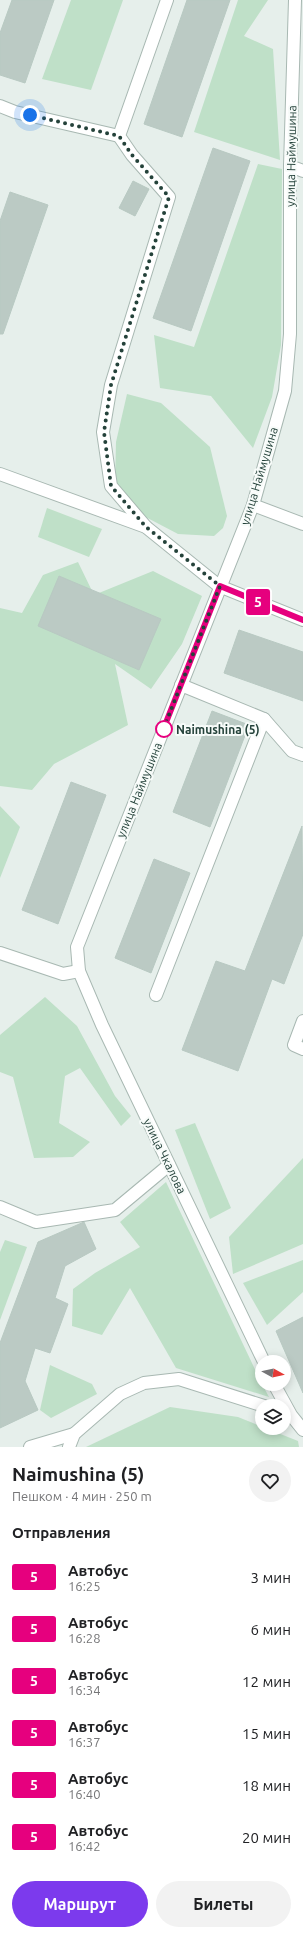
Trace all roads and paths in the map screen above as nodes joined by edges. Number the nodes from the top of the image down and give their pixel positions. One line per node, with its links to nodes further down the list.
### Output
1 (167, 0): 4 (street)
2 (295, 0): 5 (street, улица Наймушина)
3 (0, 106): 4 (street)
4 (119, 136): 10 (street)
5 (290, 166): 6 (street); 8 (street, улица Наймушина)
6 (303, 171)
7 (0, 474): 10 (street)
8 (253, 505): 9 (street); 11 (street, улица Наймушина)
9 (303, 524)
10 (146, 527): 11 (street)
11 (220, 586): 12 (street); 13 (street, улица Наймушина)
12 (303, 620)
13 (181, 685): 14 (street); 16 (street, улица Наймушина)
14 (264, 719): 15 (street); 19 (street)
15 (303, 755)
16 (77, 947): 18 (street, улица Чкалова)
17 (0, 953): 18 (street)
18 (79, 971): 22 (street, улица Чкалова)
19 (156, 995)
20 (303, 1020): 21 (street)
21 (303, 1049)
22 (169, 1165): 23 (street); 24 (street, улица Чкалова)
23 (0, 1207)
24 (261, 1355)
25 (255, 1403): 28 (street)
26 (291, 1418): 27 (street)
27 (303, 1430)
28 (74, 1434): 29 (street); 30 (street)
29 (30, 1447)
30 (69, 1447)

